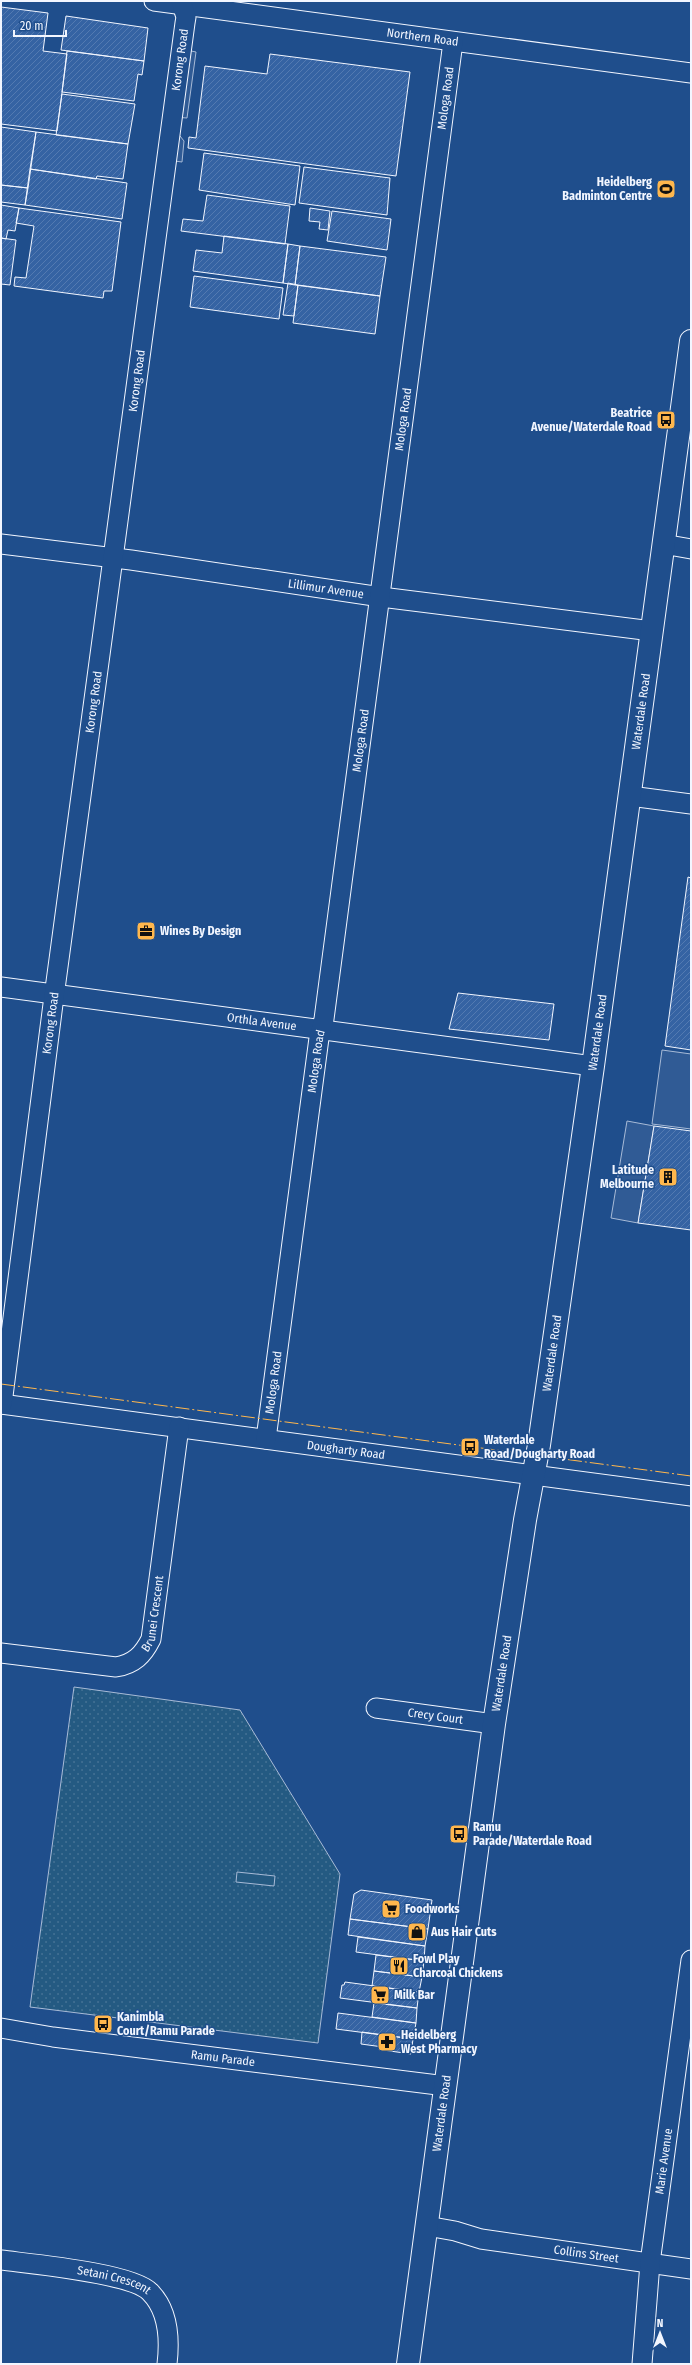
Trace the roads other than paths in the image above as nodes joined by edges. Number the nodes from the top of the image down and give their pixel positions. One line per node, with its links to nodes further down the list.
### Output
1 (154, 1): 2 (street, Northern Road)
2 (181, 3): 3 (street, Northern Road); 9 (street, Korong Road)
3 (453, 42): 4 (street, Northern Road); 10 (street, Mologa Road)
4 (691, 73)
5 (691, 341): 7 (main road, Waterdale Road)
6 (1, 544): 9 (street, Lillimur Avenue)
7 (663, 544): 8 (street); 11 (main road, Waterdale Road)
8 (691, 549)
9 (113, 558): 10 (street, Lillimur Avenue); 15 (street, Korong Road)
10 (381, 597): 11 (street, Lillimur Avenue); 16 (street, Mologa Road)
11 (652, 631): 12 (main road, Waterdale Road)
12 (630, 796): 13 (street); 17 (main road, Waterdale Road)
13 (691, 804)
14 (1, 988): 15 (street, Orthla Avenue)
15 (55, 995): 16 (street, Orthla Avenue); 18 (street, Korong Road)
16 (321, 1029): 17 (street, Orthla Avenue); 20 (street, Mologa Road)
17 (593, 1066): 21 (main road, Waterdale Road)
18 (2, 1404): 19 (street, Dougharty Road)
19 (179, 1427): 20 (street, Dougharty Road); 23 (street, Brunei Crescent)
20 (266, 1439): 21 (street, Dougharty Road)
21 (533, 1474): 22 (street, Dougharty Road); 25 (main road, Waterdale Road)
22 (691, 1496)
23 (1, 1653)
24 (376, 1708): 25 (street, Crecy Court)
25 (494, 1724): 28 (main road, Waterdale Road)
26 (691, 1960): 31 (street, Marie Avenue)
27 (1, 2028): 28 (street, Ramu Parade)
28 (446, 2086): 29 (main road, Waterdale Road)
29 (426, 2232): 31 (street, Collins Street); 34 (main road, Waterdale Road)
30 (1, 2260): 33 (street, Setani Crescent)
31 (650, 2263): 32 (street, Collins Street); 35 (street, Marie Avenue)
32 (691, 2268)
33 (167, 2364)
34 (408, 2364)
35 (642, 2364)

